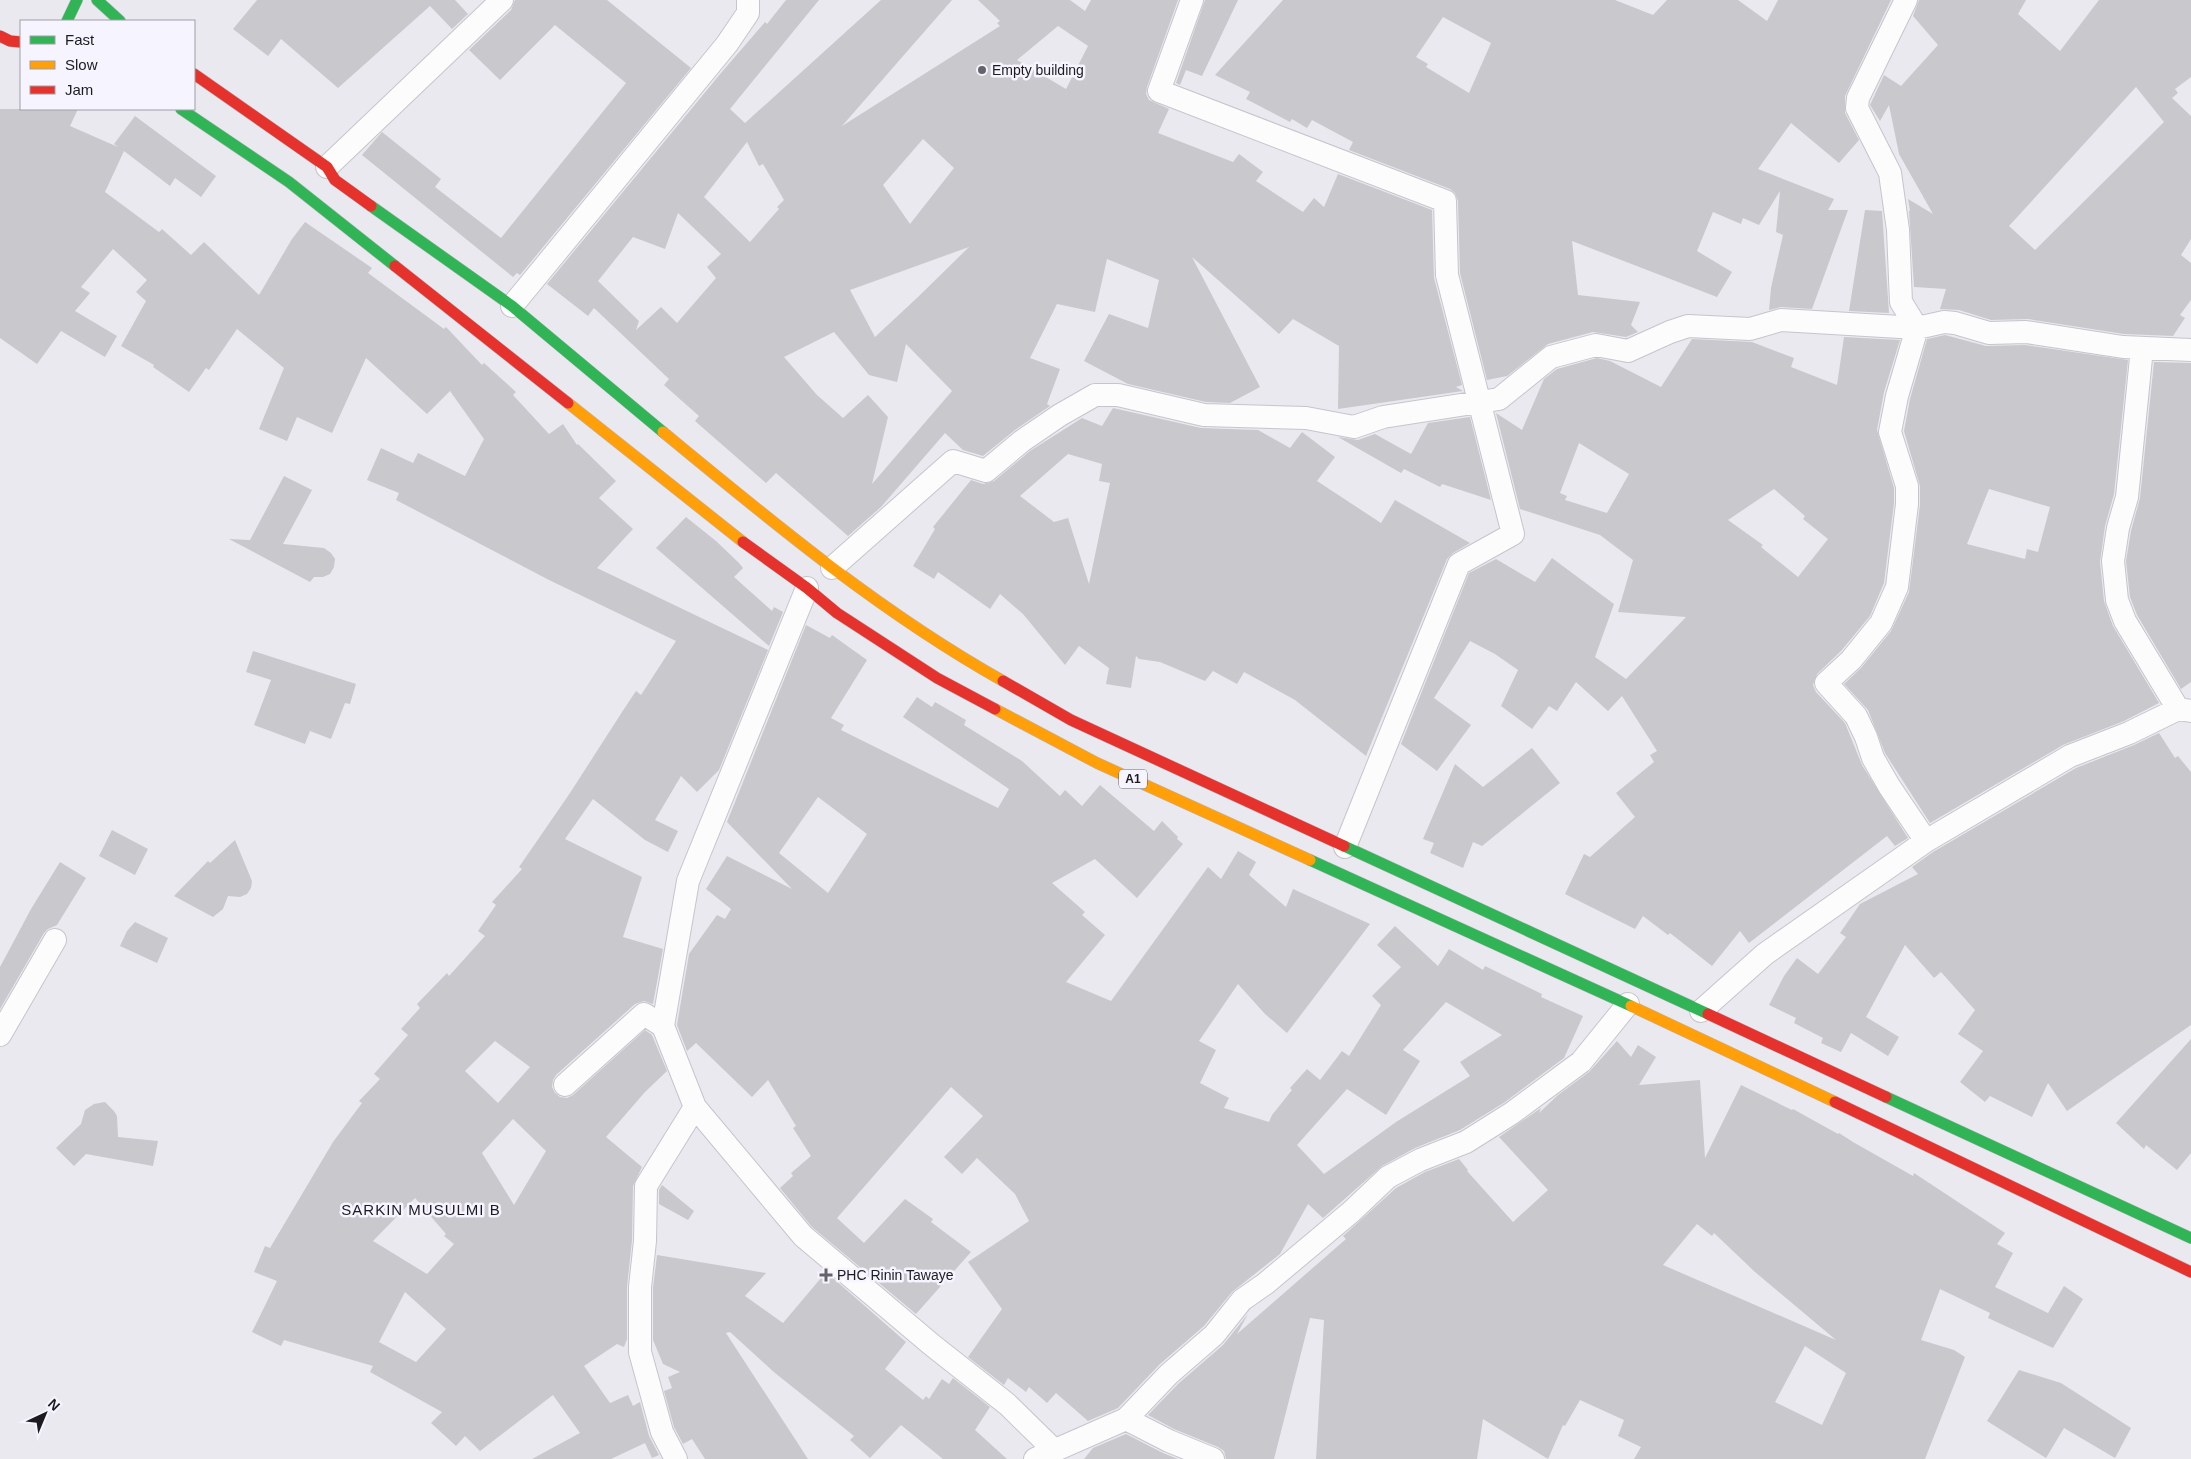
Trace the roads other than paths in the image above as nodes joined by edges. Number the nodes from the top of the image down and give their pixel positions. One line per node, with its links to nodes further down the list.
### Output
1 (77, 0): 7 (highway)
2 (96, 0): 8 (highway)
3 (502, 0): 11 (street)
4 (748, 0): 12 (street)
5 (1192, 0): 20 (street)
6 (1906, 0): 13 (street)
7 (67, 20)
8 (119, 20)
9 (195, 75): 11 (highway, A1)
10 (183, 110): 17 (highway, A1)
11 (327, 167): 12 (highway, A1)
12 (512, 306): 16 (highway, A1)
13 (1917, 328): 14 (street); 16 (street); 19 (street)
14 (2142, 348): 15 (street); 18 (street)
15 (2190, 348)
16 (832, 568): 20 (highway, A1)
17 (808, 588): 22 (highway, A1); 24 (street)
18 (2185, 710): 19 (street)
19 (1926, 841): 23 (street)
20 (1345, 847): 23 (highway, A1)
21 (55, 940): 25 (street)
22 (1628, 1004): 29 (highway, A1); 30 (street)
23 (1701, 1010): 28 (highway, A1)
24 (663, 1026): 26 (street); 27 (street)
25 (0, 1035)
26 (565, 1085)
27 (695, 1107): 31 (street); 33 (street)
28 (2191, 1238)
29 (2191, 1272)
30 (1126, 1419): 31 (street); 32 (street)
31 (1055, 1450): 34 (street)
32 (1164, 1450): 35 (street)
33 (676, 1459)
34 (1034, 1459)
35 (1213, 1459)

